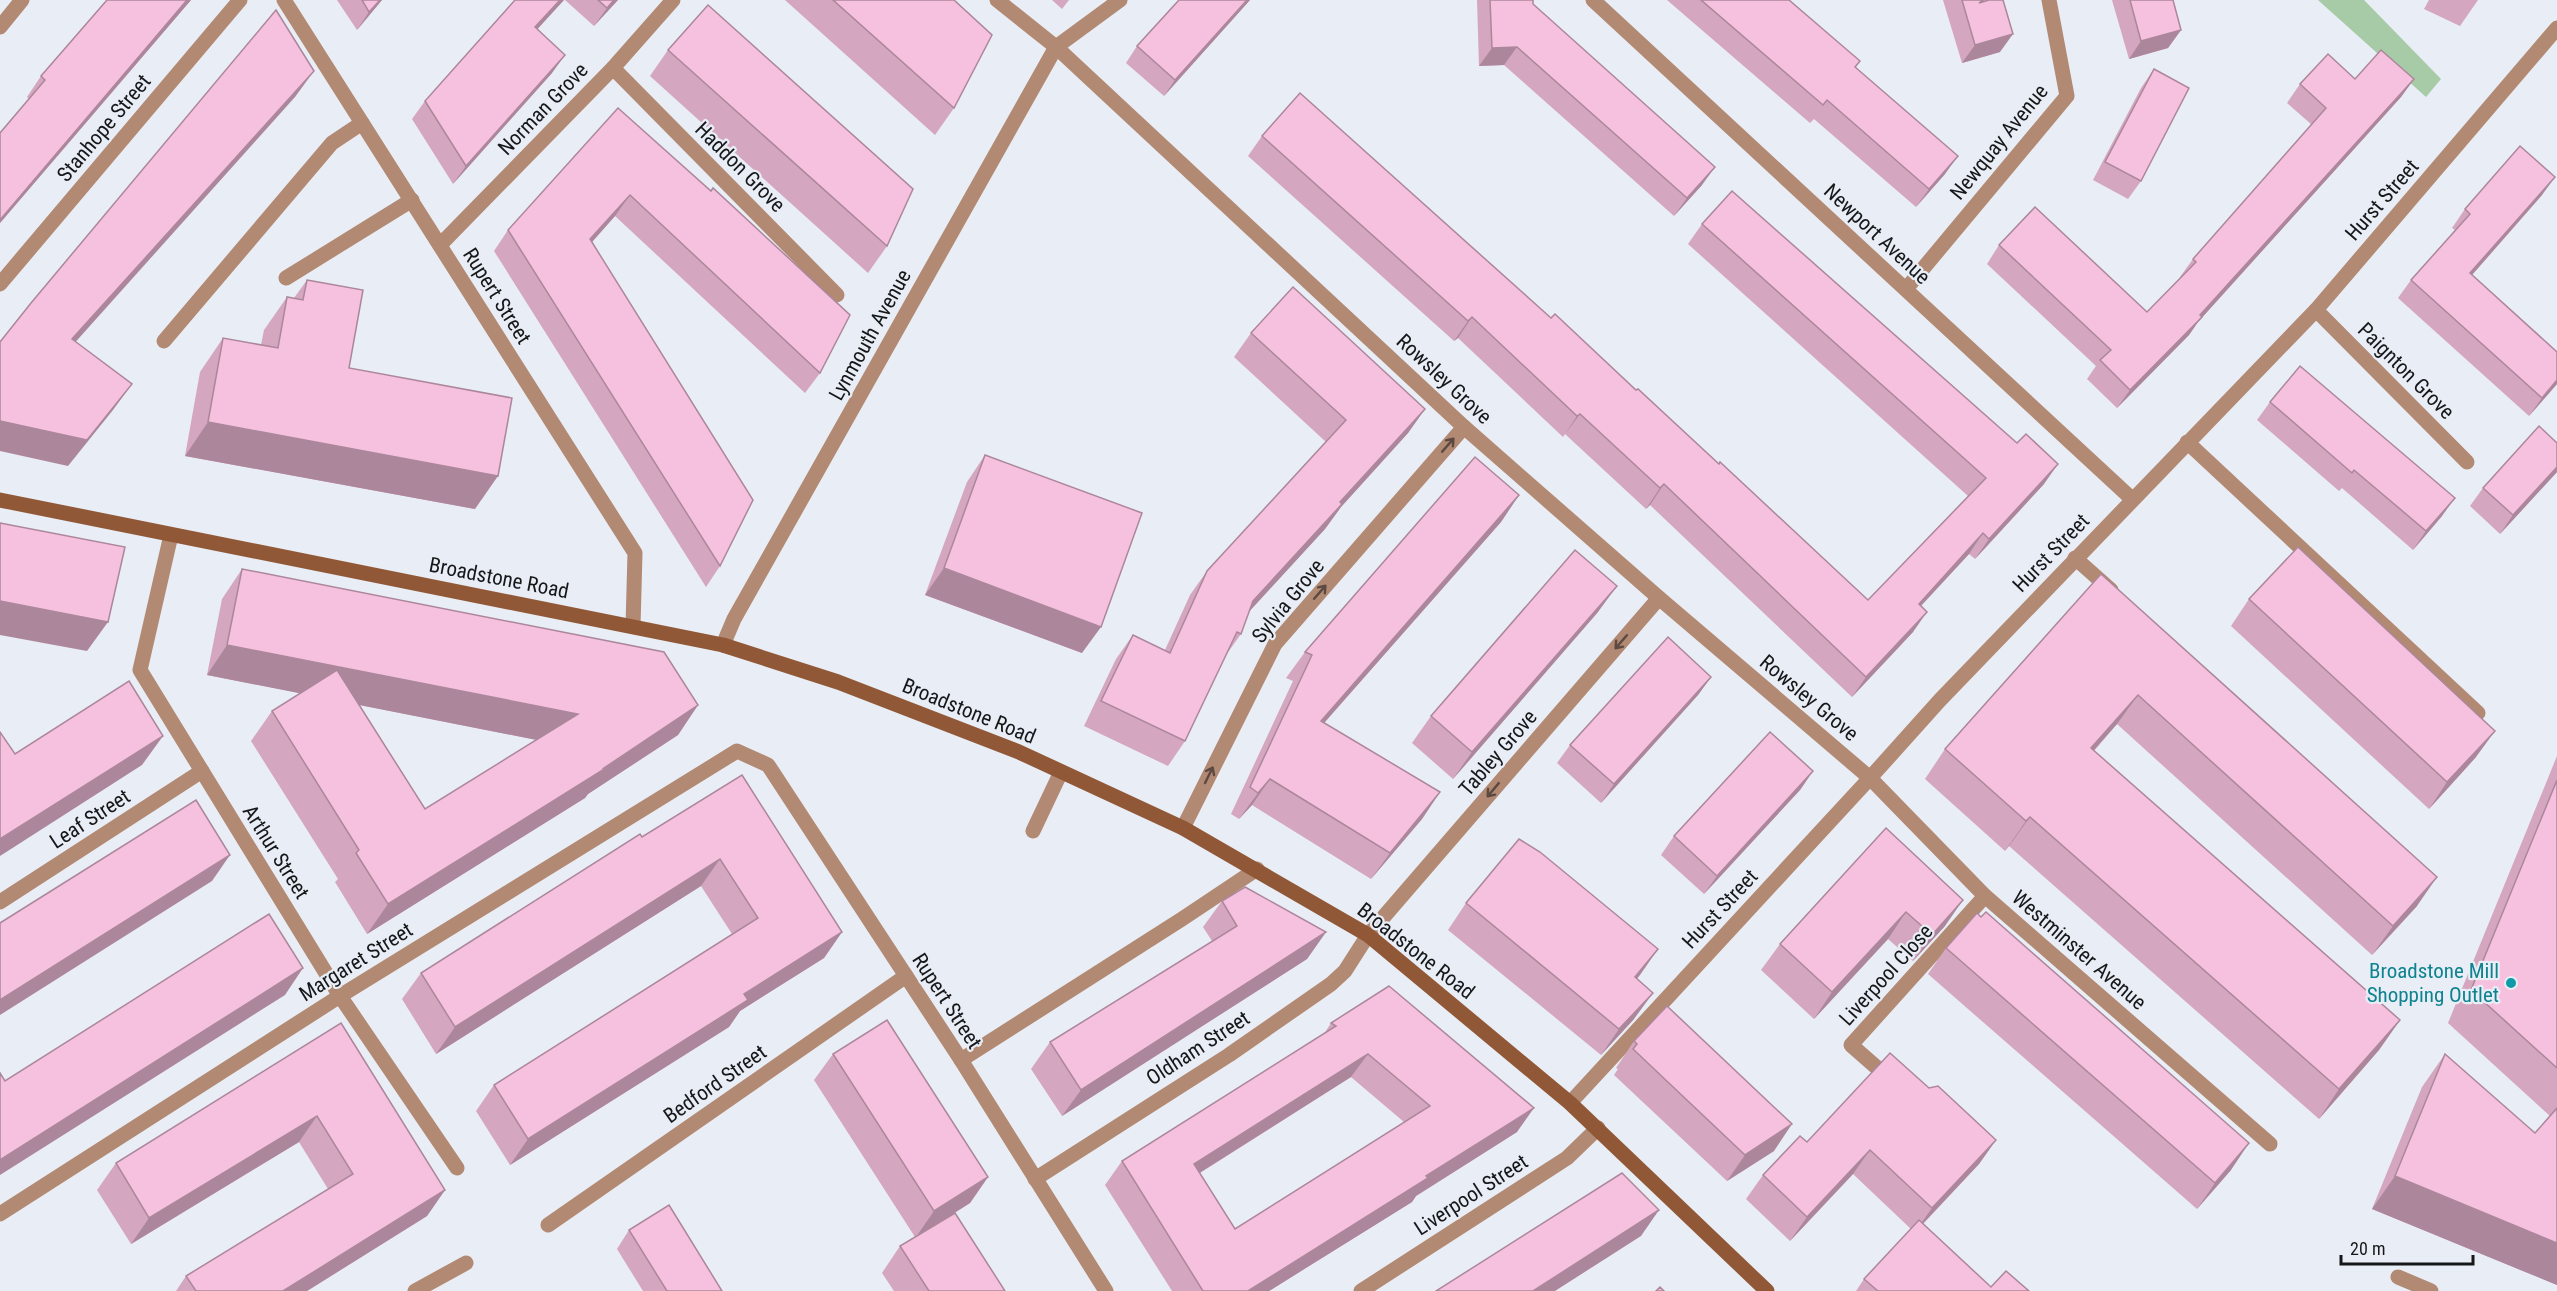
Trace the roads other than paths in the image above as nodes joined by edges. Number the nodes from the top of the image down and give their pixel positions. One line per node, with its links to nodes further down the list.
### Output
1 (22, 0): 9 (street)
2 (240, 0): 17 (street, Stanhope Street)
3 (284, 0): 13 (street, Rupert Street)
4 (673, 0): 12 (street, Norman Grove)
5 (998, 0): 11 (street, Rowsley Grove)
6 (1120, 0): 11 (street)
7 (1593, 0): 18 (street, Newport Avenue)
8 (2049, 0): 18 (street, Newquay Avenue)
9 (0, 27)
10 (2557, 28): 20 (street, Hurst Street)
11 (1056, 47): 22 (street, Rowsley Grove); 32 (street, Lynmouth Avenue)
12 (612, 68): 15 (street, Norman Grove); 19 (street, Haddon Grove)
13 (362, 123): 14 (street, Rupert Street); 21 (street)
14 (412, 200): 15 (street, Rupert Street); 16 (street)
15 (440, 245): 31 (street, Rupert Street)
16 (286, 278)
17 (0, 284)
18 (1905, 289): 25 (street, Newport Avenue)
19 (837, 295)
20 (2316, 310): 23 (street, Hurst Street); 24 (street, Paignton Grove)
21 (164, 342)
22 (1464, 427): 30 (street, Rowsley Grove); 38 (street, Sylvia Grove, one-way to 22)
23 (2187, 442): 25 (street, Hurst Street); 33 (street)
24 (2468, 462)
25 (2132, 499): 28 (street, Hurst Street)
26 (0, 500): 27 (main road, Broadstone Road)
27 (171, 535): 31 (main road, Broadstone Road); 35 (street, Arthur Street)
28 (2075, 558): 29 (street); 37 (street, Hurst Street)
29 (2120, 597)
30 (1659, 598): 37 (street, Rowsley Grove); 43 (street, Tabley Grove, one-way to 43)
31 (633, 626): 32 (main road, Broadstone Road)
32 (723, 645): 36 (main road, Broadstone Road)
33 (2478, 713)
34 (737, 751): 44 (street, Rupert Street); 45 (street, Margaret Street)
35 (202, 771): 42 (street, Leaf Street); 45 (street, Arthur Street)
36 (1061, 772): 38 (main road, Broadstone Road); 39 (street)
37 (1870, 778): 41 (street, Westminster Avenue); 48 (street, Hurst Street)
38 (1183, 828): 40 (main road, Broadstone Road)
39 (1033, 831)
40 (1257, 868): 43 (main road, Broadstone Road); 46 (street)
41 (1985, 896): 47 (street, Liverpool Close); 50 (street, Westminster Avenue)
42 (0, 902)
43 (1368, 935): 48 (main road, Broadstone Road); 52 (street, Oldham Street)
44 (906, 976): 46 (street, Rupert Street); 54 (street, Bedford Street)
45 (340, 996): 51 (street, Arthur Street); 53 (street, Margaret Street)
46 (961, 1060): 52 (street, Rupert Street)
47 (1900, 1088)
48 (1570, 1103): 49 (main road, Broadstone Road)
49 (1598, 1128): 57 (main road, Broadstone Road); 60 (street, Liverpool Street)
50 (2270, 1144)
51 (457, 1168)
52 (1035, 1179): 59 (street, Rupert Street)
53 (0, 1214)
54 (548, 1225)
55 (466, 1263): 58 (street)
56 (2398, 1277): 61 (street)
57 (1762, 1290)
58 (415, 1291)
59 (1106, 1291)
60 (1361, 1291)
61 (2431, 1291)

